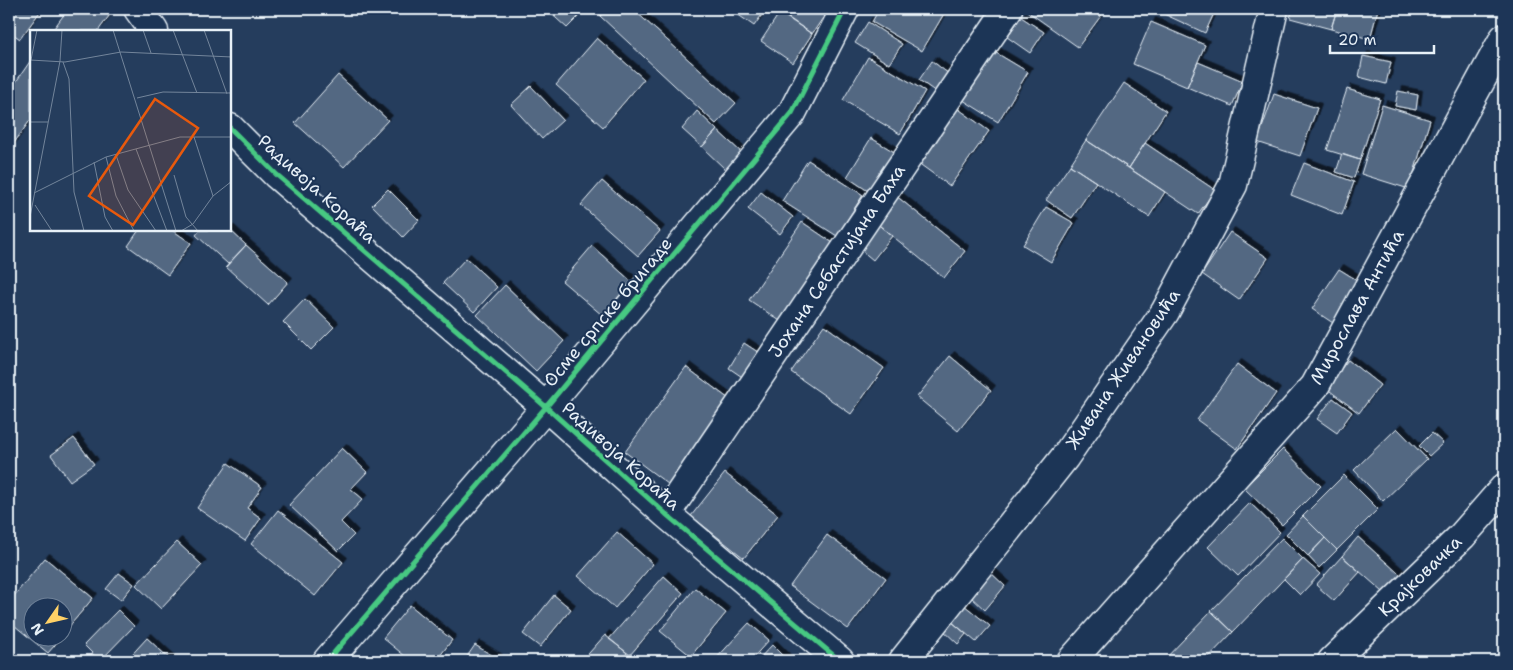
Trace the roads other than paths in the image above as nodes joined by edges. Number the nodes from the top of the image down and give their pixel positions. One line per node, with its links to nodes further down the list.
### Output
1 (138, 9): 5 (street)
2 (845, 9): 8 (street, Осме српске бригаде)
3 (1008, 9): 10 (street, Јохана Себастијана Баха)
4 (1274, 9): 13 (street, Живана Живановића)
5 (153, 30)
6 (1504, 38): 14 (street, Мирослава Антића)
7 (231, 129): 8 (street, Радивоја Кораћа)
8 (546, 407): 10 (street, Радивоја Кораћа); 11 (street, Осме српске бригаде)
9 (1504, 488): 15 (street, Крајковачка)
10 (666, 514): 12 (street, Радивоја Кораћа)
11 (327, 661)
12 (840, 661)
13 (903, 661)
14 (1070, 661)
15 (1332, 661)

